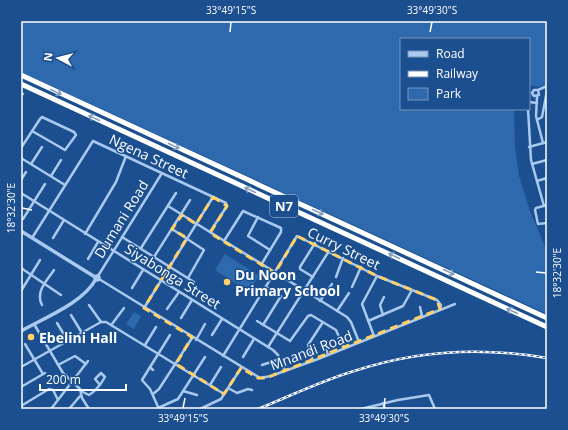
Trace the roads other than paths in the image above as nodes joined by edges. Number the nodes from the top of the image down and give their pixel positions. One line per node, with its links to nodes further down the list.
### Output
1 (21, 75): 114 (highway, N7, one-way to 114)
2 (21, 84): 126 (highway, N7, one-way to 2)
3 (547, 86): 4 (street)
4 (538, 90): 6 (street); 6 (street)
5 (547, 91): 10 (street)
6 (537, 96): 8 (street)
7 (530, 102): 8 (street)
8 (537, 103): 10 (street)
9 (528, 110): 15 (street)
10 (537, 120): 13 (street)
11 (32, 131): 11 (street); 16 (street)
12 (547, 142): 13 (street)
13 (543, 143): 15 (street)
14 (42, 147): 21 (street)
15 (530, 147): 22 (street)
16 (21, 148)
17 (126, 156): 24 (street, Ngena Street); 30 (street, Ngena Street); 50 (street)
18 (21, 158): 21 (street)
19 (61, 160): 25 (street)
20 (547, 160): 22 (street)
21 (31, 164): 25 (street)
22 (532, 164): 28 (street)
23 (26, 172): 27 (street)
24 (162, 173): 34 (street, Ngena Street); 51 (street, Dumani Road)
25 (51, 176): 30 (street)
26 (547, 178): 28 (street)
27 (21, 180)
28 (537, 181): 35 (street)
29 (45, 184): 37 (street)
30 (65, 185): 40 (street, Ngena Street)
31 (21, 193): 37 (street, Siyabonga Street)
32 (176, 193): 39 (street)
33 (547, 196): 35 (street)
34 (213, 197): 46 (street); 49 (street, Ngena Street)
35 (542, 198): 38 (street)
36 (190, 200): 41 (street)
37 (34, 201): 40 (street, Siyabonga Street); 43 (street)
38 (545, 205): 45 (street)
39 (168, 206): 41 (street); 58 (street)
40 (49, 211): 44 (street, Siyabonga Street); 52 (street, Ngena Street)
41 (182, 215): 46 (street); 47 (street)
42 (258, 217): 55 (street); 61 (street); 61 (street)
43 (23, 219)
44 (64, 220): 50 (street, Siyabonga Street); 53 (street)
45 (547, 223)
46 (196, 224): 49 (street); 54 (street)
47 (172, 230): 54 (street); 64 (street)
48 (21, 231): 52 (street)
49 (210, 232): 55 (street)
50 (85, 234): 56 (street, Siyabonga Street)
51 (122, 237): 58 (street); 62 (street, Dumani Road)
52 (32, 238): 81 (street)
53 (53, 238)
54 (187, 238): 60 (street); 71 (street)
55 (224, 241): 70 (street)
56 (98, 242): 62 (street, Siyabonga Street); 66 (street)
57 (315, 244): 63 (street, Curry Street); 76 (street, Curry Street); 79 (street)
58 (141, 248): 64 (street)
59 (207, 249): 60 (street)
60 (204, 250): 69 (street)
61 (270, 250): 70 (street)
62 (113, 251): 75 (street, Siyabonga Street); 81 (street, Dumani Road)
63 (329, 251): 65 (street, Curry Street); 79 (street)
64 (154, 257): 71 (street)
65 (343, 258): 72 (street, Curry Street); 80 (street)
66 (88, 259)
67 (40, 260): 77 (street)
68 (193, 261): 69 (street)
69 (196, 264): 82 (street)
70 (261, 264): 76 (street)
71 (170, 267): 82 (street); 83 (street)
72 (361, 267): 78 (street, Curry Street); 88 (street)
73 (21, 268): 77 (street)
74 (54, 270): 85 (street)
75 (143, 270): 83 (street, Siyabonga Street); 89 (street)
76 (275, 273): 87 (street, Curry Street); 90 (street)
77 (32, 274): 85 (street); 92 (street)
78 (378, 276): 91 (street, Curry Street); 117 (street)
79 (313, 277): 90 (street)
80 (336, 277)
81 (97, 278): 106 (street, Mnandi Road); 121 (street, Dumani Road)
82 (188, 278): 84 (street)
83 (161, 280): 93 (street, Siyabonga Street); 106 (street)
84 (194, 282)
85 (46, 283): 95 (street); 102 (street)
86 (332, 284): 100 (street)
87 (266, 287): 96 (street); 127 (street, Curry Street)
88 (352, 287)
89 (132, 288)
90 (304, 290): 100 (street); 130 (street)
91 (412, 290): 108 (street, Curry Street); 111 (street)
92 (21, 291)
93 (179, 292): 99 (street, Siyabonga Street); 107 (street)
94 (349, 293): 109 (street)
95 (61, 295)
96 (282, 296): 97 (street); 124 (street)
97 (285, 296)
98 (384, 297): 111 (street)
99 (192, 300): 113 (street); 115 (street, Siyabonga Street)
100 (320, 301): 109 (street)
101 (455, 304): 108 (street, Mnandi Road)
102 (42, 305)
103 (89, 305): 118 (street)
104 (420, 307): 112 (street)
105 (124, 308): 122 (street)
106 (144, 308): 134 (street, Mnandi Road)
107 (167, 309)
108 (440, 309): 112 (street, Mnandi Road)
109 (337, 311): 139 (street)
110 (71, 315): 129 (street)
111 (383, 315): 117 (street)
112 (422, 316): 133 (street, Mnandi Road)
113 (181, 318)
114 (547, 318)
115 (222, 319): 127 (street, Siyabonga Street); 132 (street)
116 (257, 321): 124 (street)
117 (368, 321): 133 (street)
118 (101, 322): 122 (street); 129 (street)
119 (323, 322): 130 (street); 143 (street); 153 (street)
120 (57, 323): 137 (street)
121 (34, 324): 128 (street, Dumani Road); 144 (street)
122 (112, 324): 141 (street)
123 (206, 324): 136 (street)
124 (263, 325): 130 (street)
125 (156, 327): 141 (street)
126 (547, 327)
127 (240, 330): 135 (street, Siyabonga Street); 147 (street, Curry Street)
128 (21, 332)
129 (82, 333): 137 (street)
130 (277, 333): 142 (street)
131 (170, 335): 145 (street)
132 (212, 335)
133 (374, 336): 139 (street, Mnandi Road)
134 (192, 338): 136 (street, Mnandi Road); 155 (street)
135 (254, 339): 142 (street, Siyabonga Street); 149 (street)
136 (196, 340): 147 (street, Mnandi Road)
137 (68, 341): 144 (street)
138 (327, 341): 146 (street)
139 (359, 342): 143 (street, Mnandi Road)
140 (25, 344): 151 (street)
141 (145, 345): 145 (street)
142 (268, 347): 150 (street, Siyabonga Street)
143 (344, 348): 146 (street, Mnandi Road)
144 (50, 351): 151 (street); 156 (street)
145 (158, 353): 155 (street); 159 (street)
146 (328, 355): 153 (street, Mnandi Road)
147 (223, 356): 161 (street, Mnandi Road)
148 (205, 357): 164 (street)
149 (243, 357)
150 (280, 359): 157 (street); 163 (street, Siyabonga Street)
151 (35, 360): 158 (street); 168 (street)
152 (88, 361): 154 (street)
153 (313, 361): 163 (street, Mnandi Road)
154 (86, 364): 156 (street); 165 (street)
155 (176, 364): 164 (street); 173 (street)
156 (58, 365): 165 (street)
157 (262, 365)
158 (21, 367)
159 (150, 367): 162 (street); 173 (street)
160 (221, 367): 167 (street)
161 (241, 368): 163 (street, Mnandi Road); 169 (street)
162 (153, 370)
163 (285, 371)
164 (193, 374): 167 (street); 171 (street)
165 (71, 382): 172 (street); 176 (street)
166 (100, 384): 166 (street); 172 (street)
167 (210, 385): 174 (street)
168 (21, 387)
169 (228, 388): 170 (street); 174 (street)
170 (252, 390)
171 (184, 391): 175 (street); 179 (street)
172 (81, 392): 181 (street); 182 (street)
173 (153, 394): 179 (street)
174 (224, 394): 183 (street)
175 (197, 395)
176 (58, 400): 178 (street); 180 (street)
177 (383, 403): 184 (street); 185 (street); 186 (street)
178 (21, 406)
179 (159, 408)
180 (51, 409)
181 (69, 409)
182 (89, 409)
183 (200, 409)
184 (361, 409)
185 (385, 409)
186 (435, 409)

